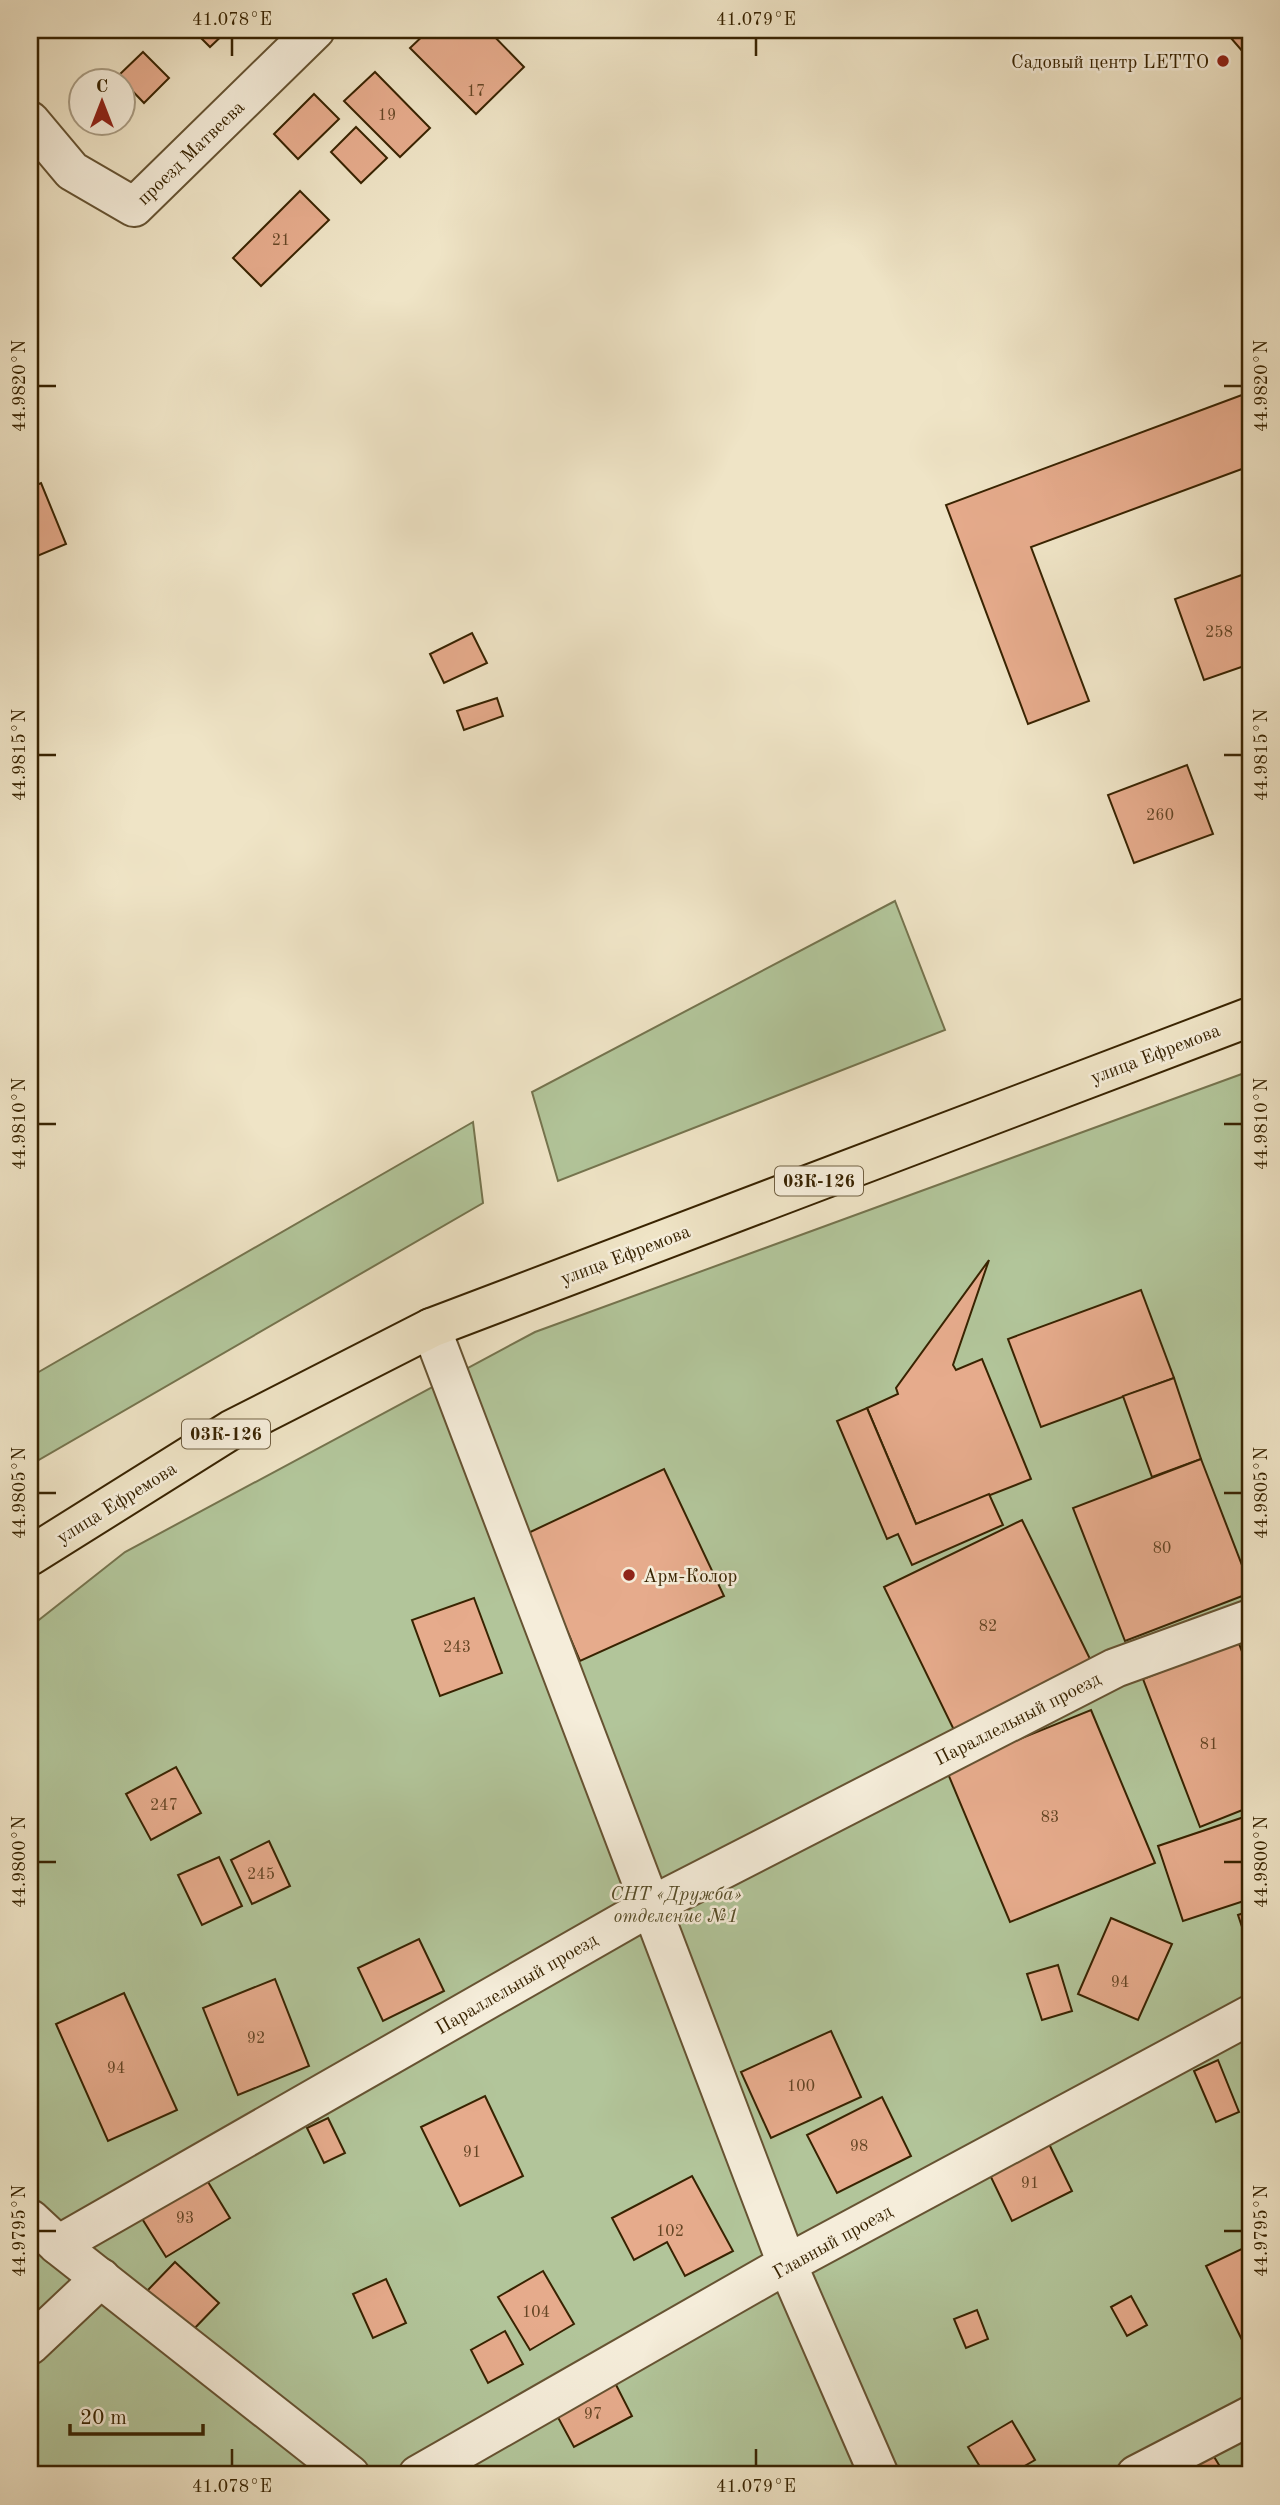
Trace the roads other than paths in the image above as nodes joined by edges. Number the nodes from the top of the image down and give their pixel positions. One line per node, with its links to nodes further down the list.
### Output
1 (315, 30): 2 (street, проезд Матвеева)
2 (30, 121)
3 (1250, 1017): 4 (main road, улица Ефремова / 03К-126)
4 (431, 1328): 5 (main road, улица Ефремова / 03К-126); 7 (street)
5 (30, 1556)
6 (1250, 1619): 7 (street, Параллельный проезд)
7 (651, 1906): 10 (street, Параллельный проезд); 11 (street)
8 (1250, 2015): 11 (street, Главный проезд)
9 (30, 2219): 10 (street)
10 (58, 2245): 12 (street)
11 (788, 2264): 16 (street, Главный проезд); 17 (street)
12 (101, 2278): 13 (street); 15 (street)
13 (30, 2345)
14 (1250, 2416): 18 (street)
15 (350, 2475)
16 (418, 2475)
17 (879, 2475)
18 (1136, 2475)

